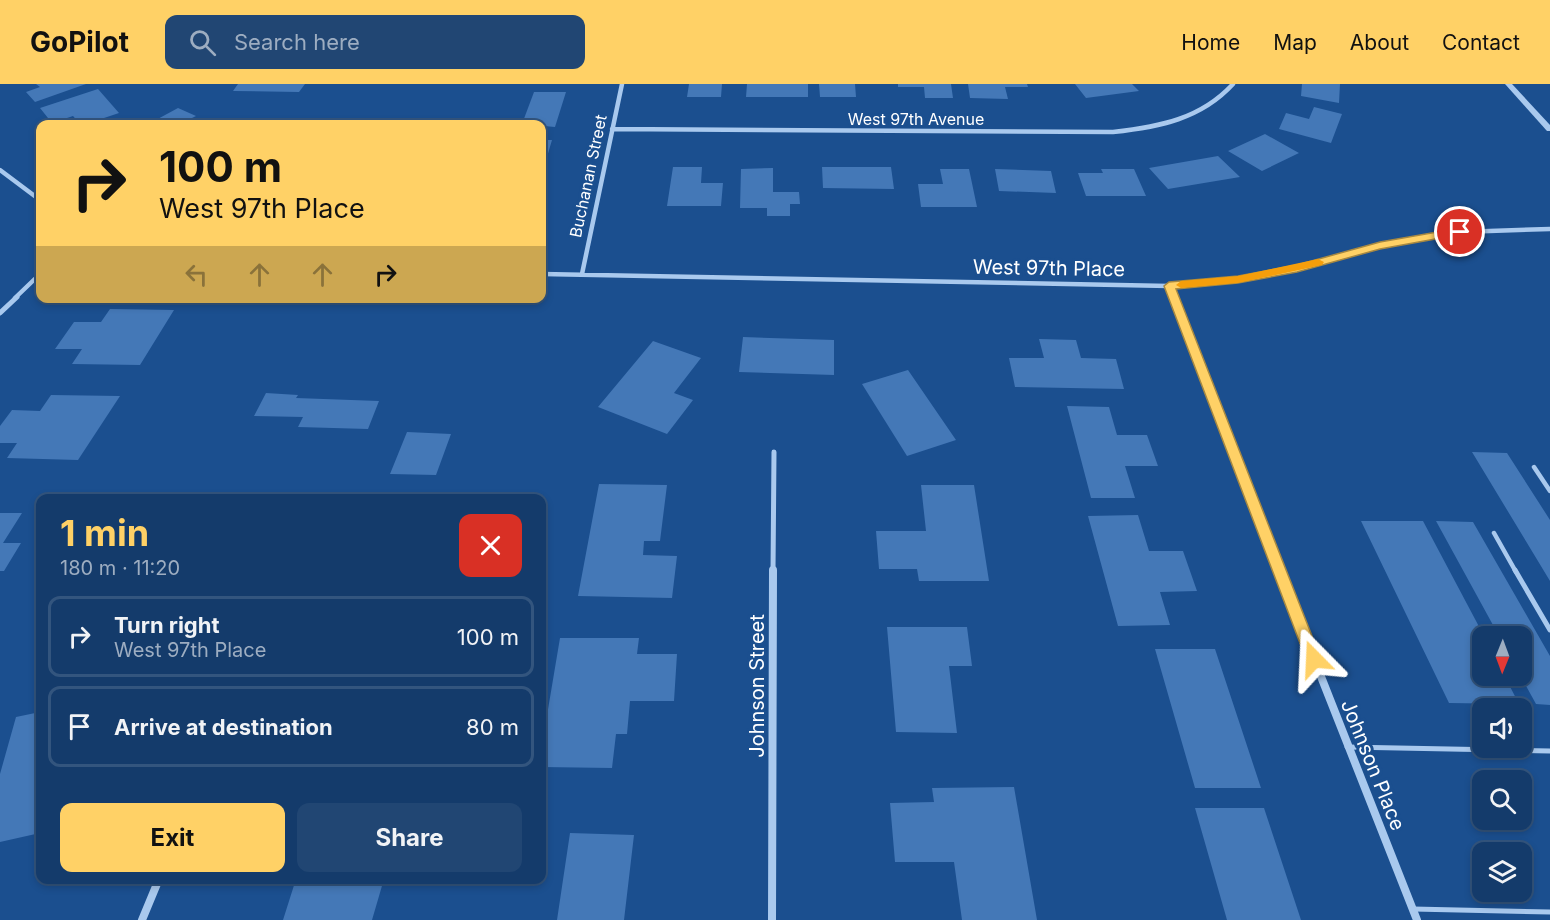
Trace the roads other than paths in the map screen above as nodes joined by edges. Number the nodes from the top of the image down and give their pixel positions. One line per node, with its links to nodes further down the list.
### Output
1 (622, 84): 4 (street, Buchanan Street)
2 (1233, 84): 4 (street, West 97th Avenue)
3 (1508, 84): 5 (street)
4 (612, 129): 10 (street, Buchanan Street)
5 (1550, 129)
6 (0, 170): 7 (street)
7 (36, 197)
8 (1550, 229): 12 (street, West 97th Place)
9 (546, 274): 10 (street, West 97th Place)
10 (582, 274): 12 (street, West 97th Place)
11 (36, 278): 13 (street)
12 (1169, 286): 19 (street, Johnson Place)
13 (0, 312)
14 (774, 452): 25 (street, Johnson Street)
15 (1534, 467): 16 (lane)
16 (1550, 491)
17 (1494, 533): 18 (lane)
18 (1550, 630)
19 (1347, 747): 20 (lane); 22 (street, Johnson Place)
20 (1550, 751)
21 (157, 884): 24 (street)
22 (1413, 909): 23 (lane); 26 (street, Johnson Place)
23 (1550, 912)
24 (142, 920)
25 (772, 920)
26 (1417, 920)

